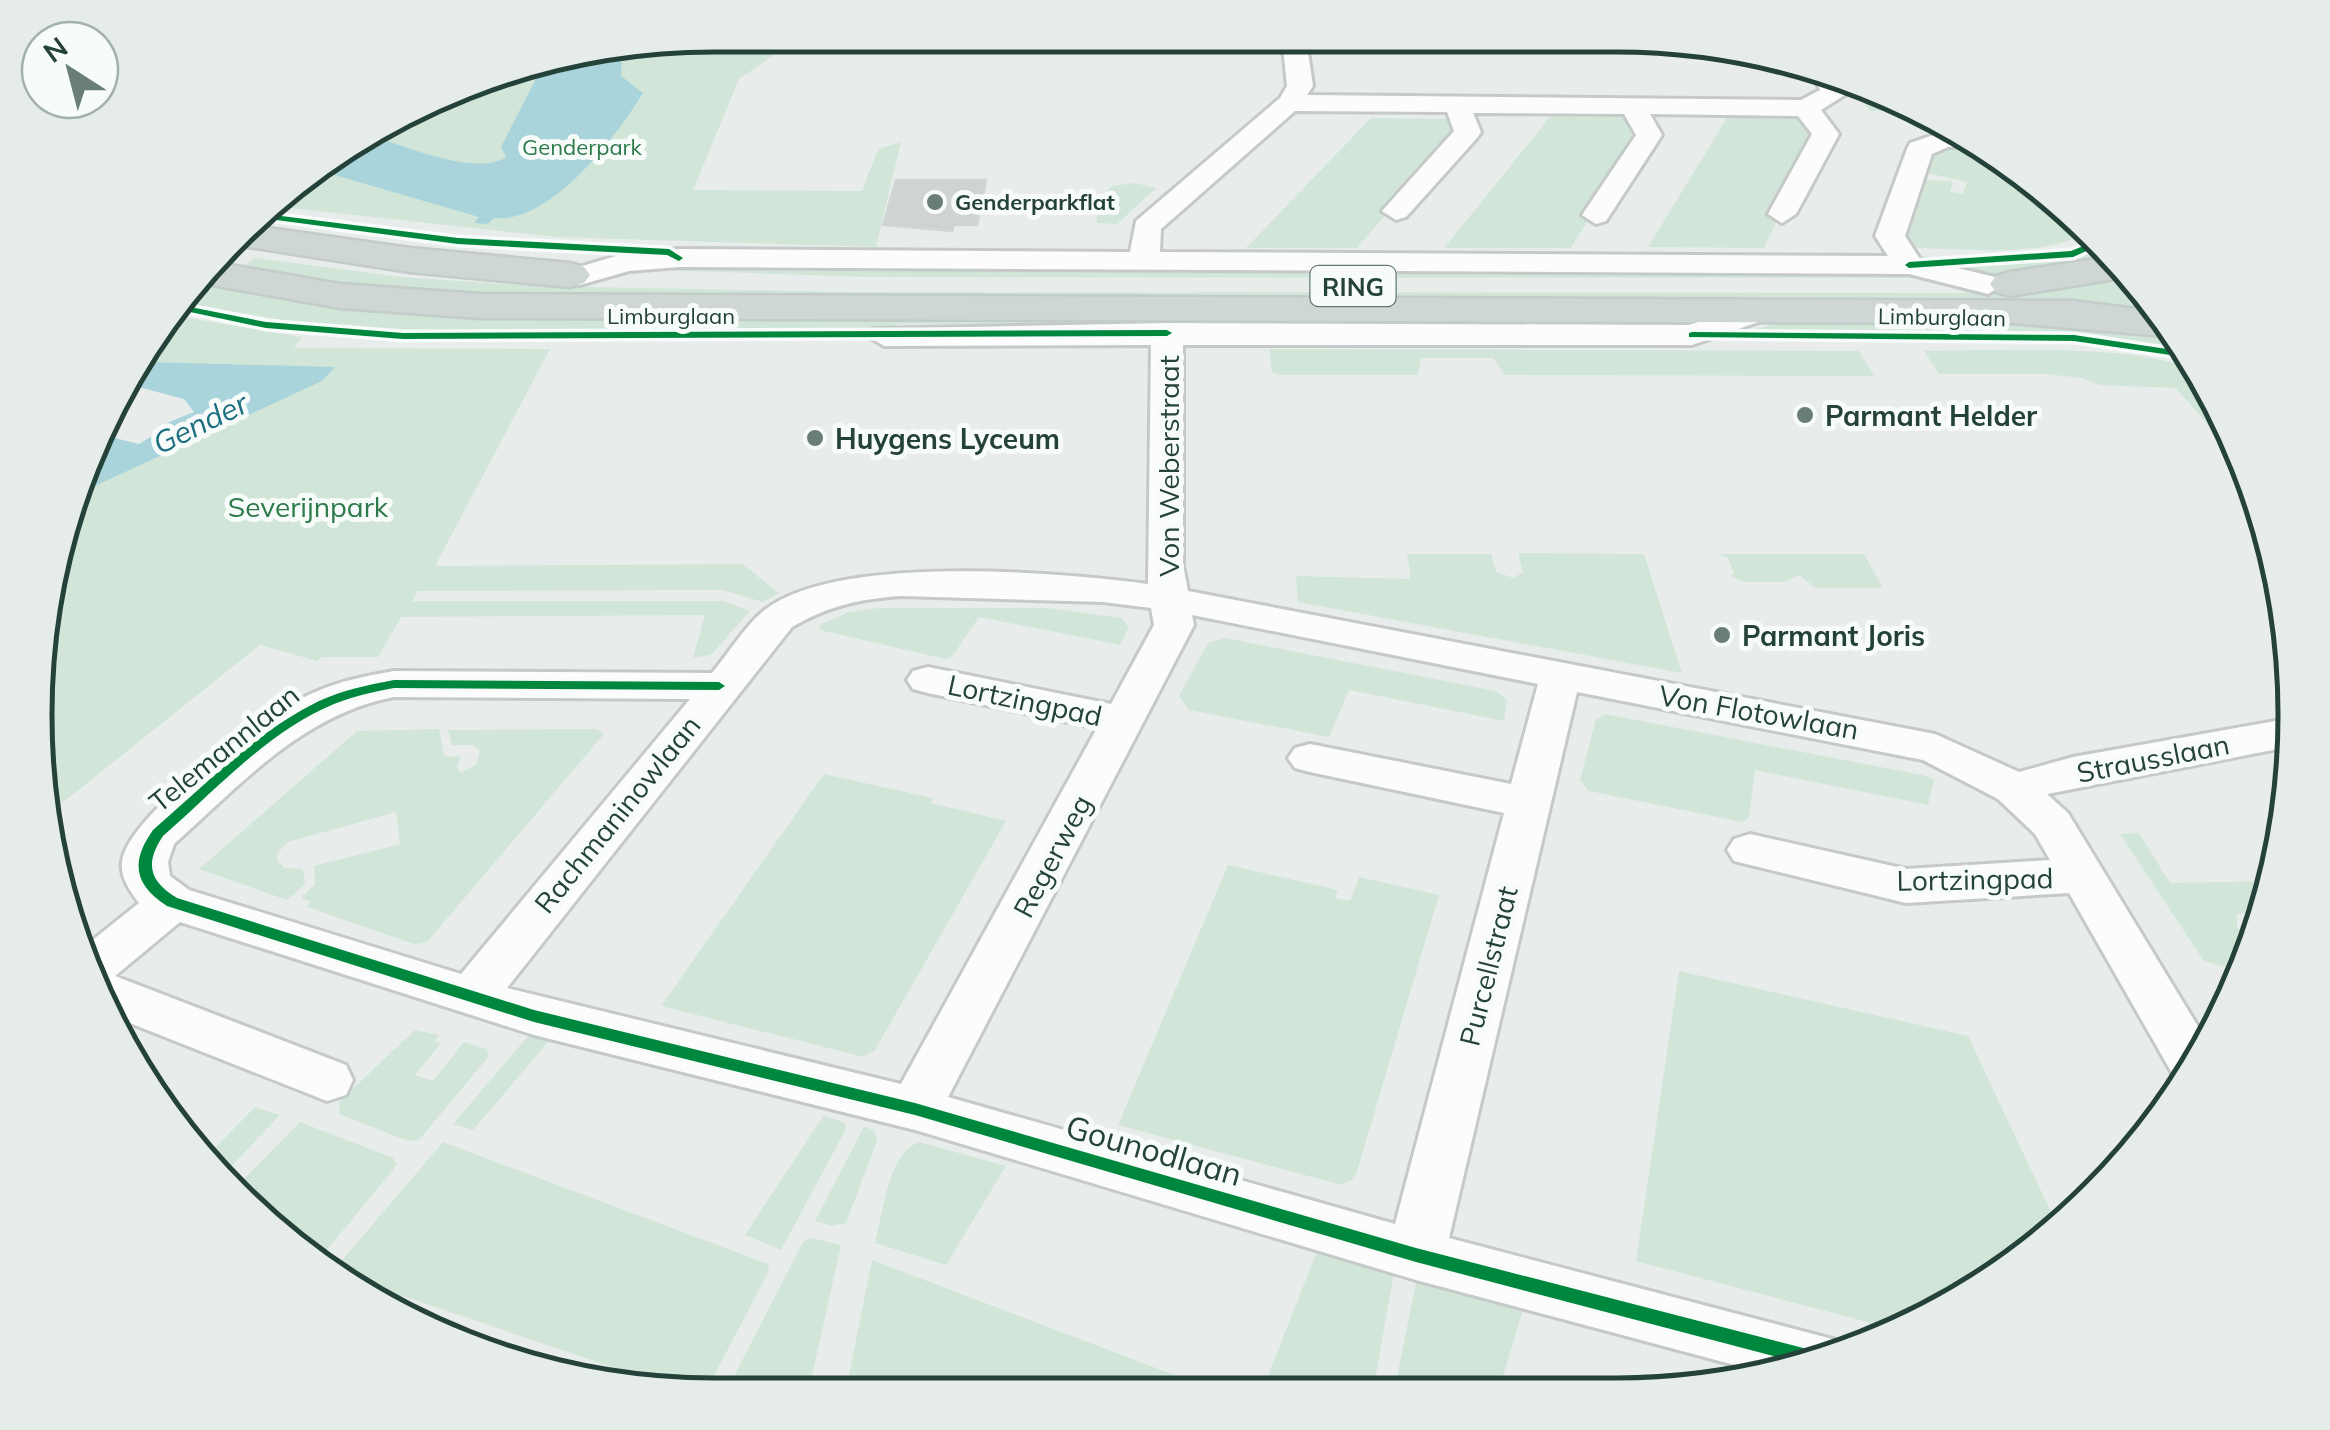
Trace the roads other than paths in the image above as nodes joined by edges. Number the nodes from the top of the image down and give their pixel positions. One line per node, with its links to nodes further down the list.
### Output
1 (1296, 52): 3 (street)
2 (1832, 89): 6 (street)
3 (1290, 103): 4 (street); 12 (street)
4 (1457, 104): 5 (street); 8 (street)
5 (1632, 106): 6 (street); 10 (street)
6 (1805, 108): 9 (street)
7 (1944, 140): 13 (street)
8 (1396, 211)
9 (1782, 214)
10 (1596, 215)
11 (256, 238): 16 (main road, Limburglaan / RING)
12 (1145, 262): 13 (street, Limburglaan); 16 (street, Limburglaan)
13 (1909, 265): 17 (street, Limburglaan)
14 (2105, 270): 17 (main road, Limburglaan / RING)
15 (220, 275): 18 (main road, Limburglaan / RING)
16 (580, 276): 17 (main road, Limburglaan / RING)
17 (1988, 285)
18 (1762, 310): 19 (main road, Limburglaan / RING); 20 (street, Limburglaan)
19 (2149, 323)
20 (1167, 333): 21 (street, Limburglaan); 22 (street, Von Weberstraat)
21 (884, 336)
22 (1169, 600): 23 (street, Von Flotowlaan); 25 (street, Rachmaninowlaan); 26 (street, Regerweg)
23 (1560, 677): 29 (street, Von Flotowlaan); 30 (street, Purcellstraat)
24 (928, 680): 26 (street, Lortzingpad)
25 (720, 686): 33 (street, Telemannlaan); 35 (street, Rachmaninowlaan)
26 (1123, 720): 39 (street, Regerweg)
27 (2277, 735): 29 (street, Strausslaan)
28 (1310, 758): 30 (street)
29 (2014, 788): 32 (street, Von Flotowlaan)
30 (1528, 803): 40 (street, Purcellstraat)
31 (1750, 850): 32 (street, Lortzingpad)
32 (2083, 875): 37 (street, Von Flotowlaan)
33 (172, 902): 34 (street); 35 (street)
34 (100, 961)
35 (473, 995): 39 (street, Gounodlaan)
36 (116, 997): 38 (street)
37 (2186, 1051)
38 (327, 1080)
39 (915, 1109): 40 (street, Gounodlaan)
40 (1416, 1255): 41 (street, Gounodlaan)
41 (1793, 1353)

